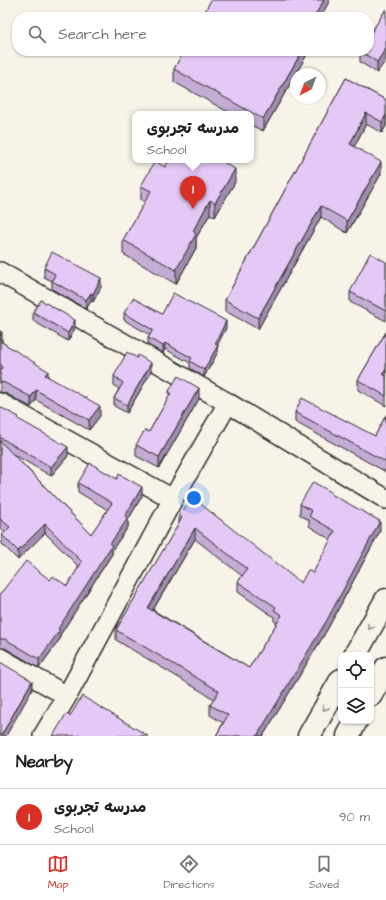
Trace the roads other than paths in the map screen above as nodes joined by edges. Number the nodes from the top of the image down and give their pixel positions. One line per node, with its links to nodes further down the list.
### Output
1 (0, 272): 3 (street)
2 (0, 402): 4 (street)
3 (228, 402): 4 (street); 5 (street)
4 (173, 499): 12 (street)
5 (386, 499)
6 (386, 600): 7 (main road, one-way to 7)
7 (357, 652)
8 (0, 658): 12 (street)
9 (386, 668): 11 (main road)
10 (338, 685): 15 (main road, one-way to 15)
11 (374, 689)
12 (67, 696): 14 (street)
13 (354, 724): 16 (main road)
14 (42, 736)
15 (310, 736)
16 (348, 736)

